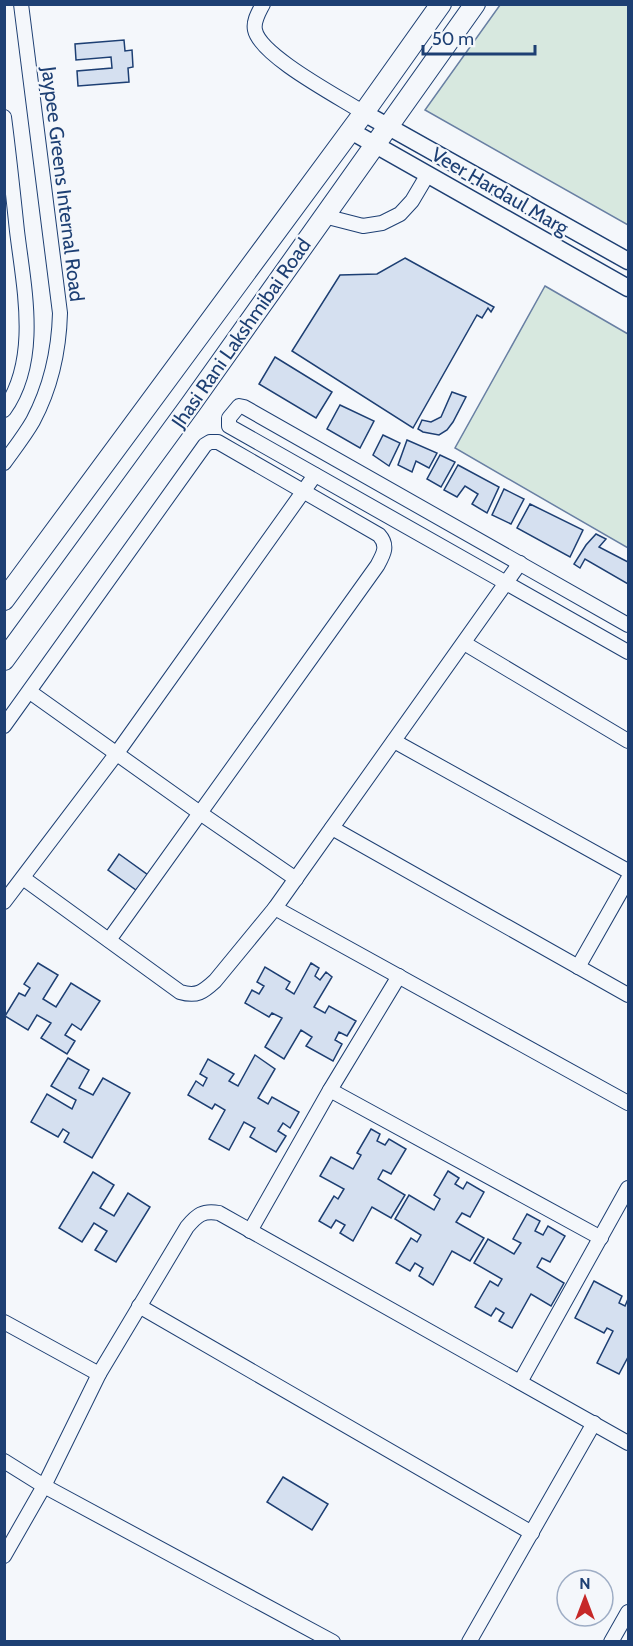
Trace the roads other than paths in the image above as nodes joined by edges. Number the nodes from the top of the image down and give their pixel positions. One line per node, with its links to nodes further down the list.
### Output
1 (21, 4): 15 (street, Jaypee Greens Internal Road)
2 (263, 4): 5 (street)
3 (441, 4): 5 (main road, Jhasi Rani Lakshmibai Road)
4 (475, 4): 7 (main road, Jhasi Rani Lakshmibai Road)
5 (364, 113): 7 (street, Veer Hardaul Marg); 8 (main road, Jhasi Rani Lakshmibai Road)
6 (4, 117): 14 (street)
7 (389, 127): 9 (main road, Jhasi Rani Lakshmibai Road); 12 (street, Veer Hardaul Marg)
8 (351, 131): 9 (street, Veer Hardaul Marg); 20 (main road, Jhasi Rani Lakshmibai Road)
9 (376, 145): 10 (street, Veer Hardaul Marg); 11 (main road, Jhasi Rani Lakshmibai Road)
10 (428, 174): 11 (street); 13 (street, Veer Hardaul Marg)
11 (324, 216): 24 (main road, Jhasi Rani Lakshmibai Road)
12 (628, 261)
13 (628, 288)
14 (4, 410)
15 (4, 463)
16 (315, 475): 17 (street); 18 (street); 19 (street)
17 (305, 491): 25 (street); 29 (street); 30 (street)
18 (520, 563): 19 (street); 21 (street)
19 (508, 583): 22 (street); 23 (street)
20 (4, 600)
21 (628, 625)
22 (464, 644): 27 (street); 28 (street)
23 (628, 652)
24 (4, 660)
25 (30, 692): 26 (street); 29 (street)
26 (4, 726)
27 (394, 741): 31 (street); 32 (street)
28 (628, 741)
29 (117, 753): 30 (street); 33 (street)
30 (200, 813): 34 (street); 38 (street)
31 (332, 828): 34 (street); 39 (street)
32 (628, 871)
33 (23, 878): 36 (street); 38 (street)
34 (296, 879): 37 (street)
35 (628, 879): 39 (street)
36 (4, 902)
37 (275, 908): 38 (street); 40 (street)
38 (109, 940)
39 (578, 967): 41 (street)
40 (399, 976): 42 (street); 43 (street)
41 (628, 995)
42 (330, 1090): 45 (street); 46 (street)
43 (628, 1103)
44 (628, 1188): 46 (street)
45 (250, 1231): 47 (street); 50 (street)
46 (601, 1238): 50 (street)
47 (139, 1306): 49 (street); 55 (street)
48 (4, 1322): 49 (street)
49 (99, 1374): 54 (street)
50 (520, 1382): 51 (street)
51 (594, 1424): 52 (street); 55 (street)
52 (628, 1443)
53 (4, 1461): 54 (street)
54 (44, 1486): 56 (street); 58 (street)
55 (532, 1533): 59 (street)
56 (4, 1556)
57 (628, 1612): 60 (street)
58 (333, 1641)
59 (469, 1641)
60 (611, 1641)

